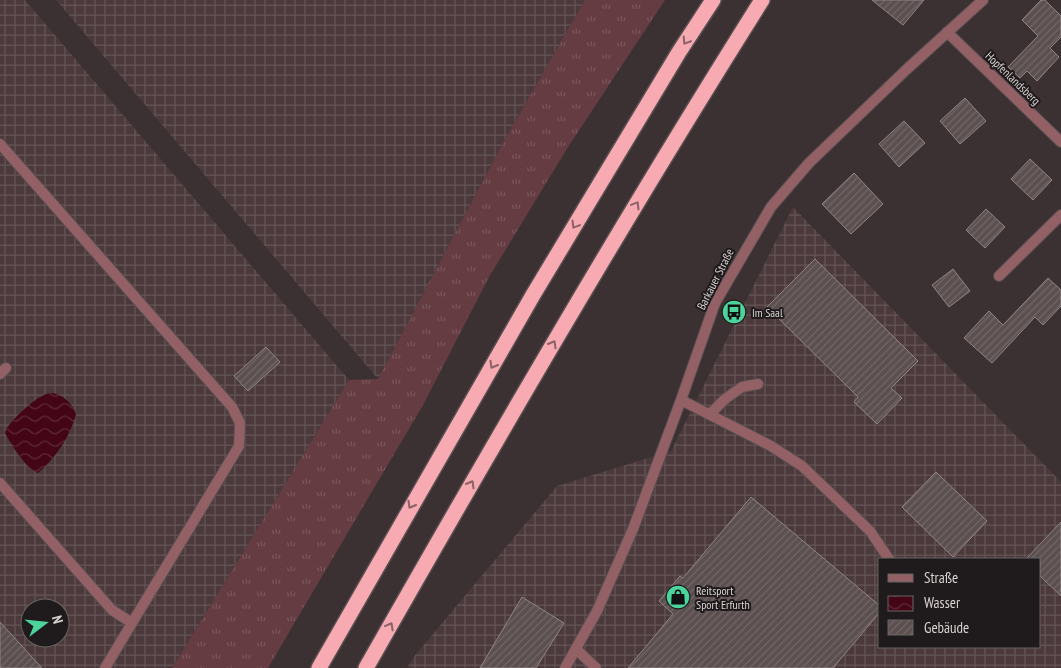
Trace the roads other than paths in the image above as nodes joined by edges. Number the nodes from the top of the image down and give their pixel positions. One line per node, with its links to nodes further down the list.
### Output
1 (713, 0): 17 (highway, one-way to 17)
2 (762, 0): 18 (highway, one-way to 2)
3 (983, 0): 4 (street, Barkauer Straße)
4 (947, 32): 5 (street, Hopfenlandsberg); 10 (street, Barkauer Straße)
5 (1061, 142)
6 (0, 144): 14 (street)
7 (1061, 215): 8 (street)
8 (999, 276)
9 (758, 384): 11 (street)
10 (681, 400): 11 (street); 15 (street, Barkauer Straße)
11 (710, 414): 13 (street)
12 (0, 483): 14 (street)
13 (888, 558)
14 (132, 623): 16 (street)
15 (577, 650): 19 (street, Barkauer Straße); 20 (street)
16 (105, 668)
17 (319, 668)
18 (366, 668)
19 (565, 668)
20 (596, 668)

